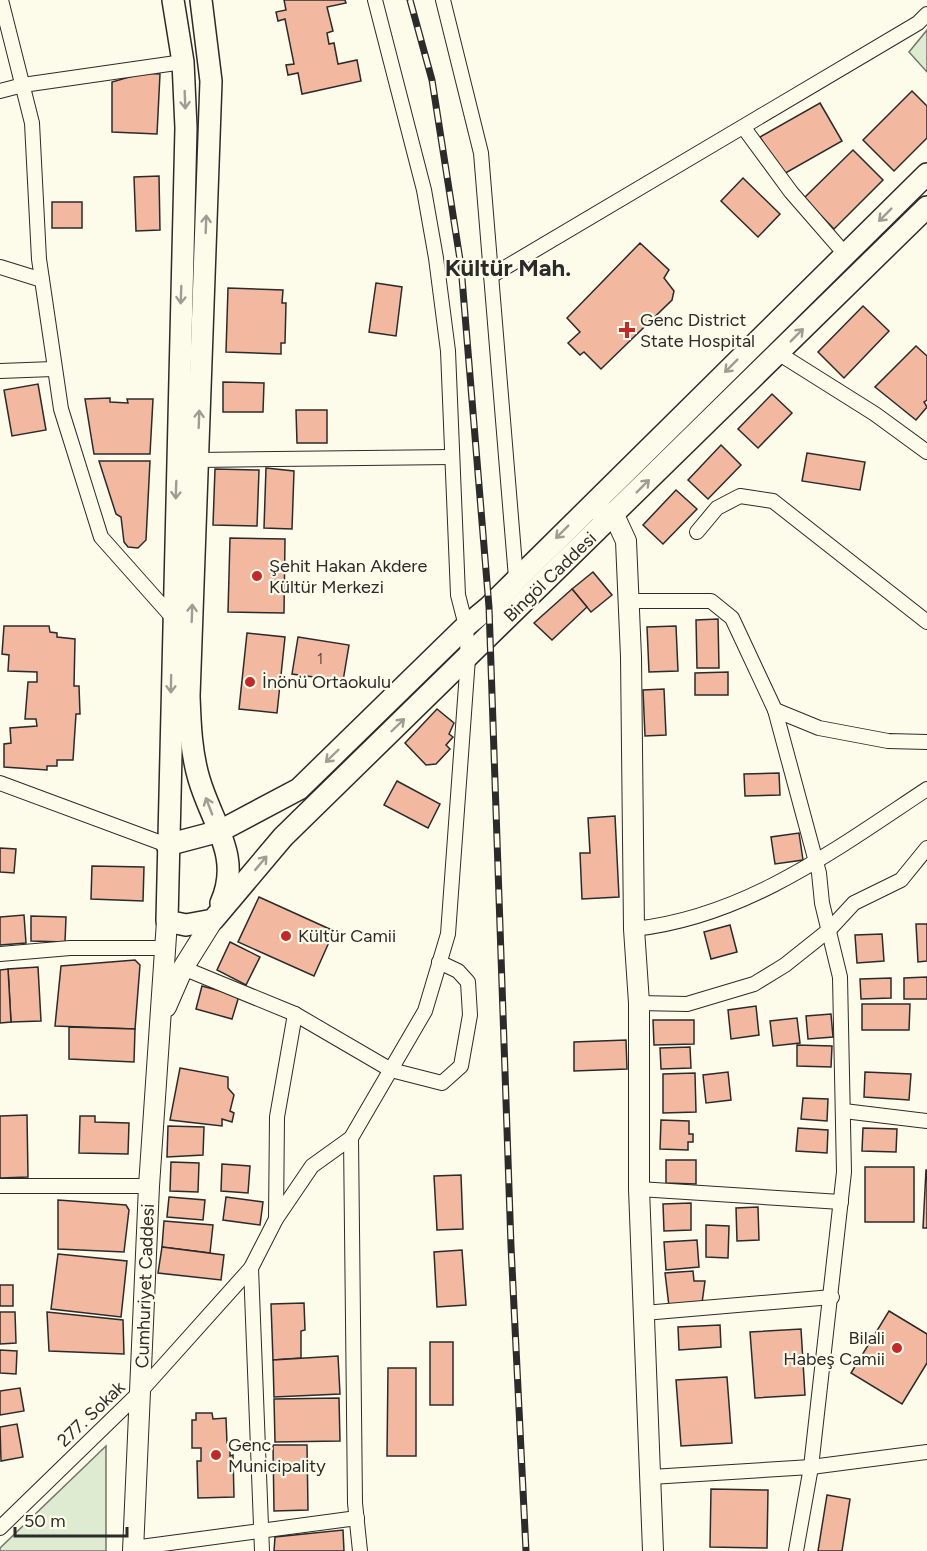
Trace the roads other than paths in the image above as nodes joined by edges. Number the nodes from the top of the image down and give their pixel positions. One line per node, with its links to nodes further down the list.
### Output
1 (1, 0): 8 (street)
2 (173, 0): 7 (main road)
3 (201, 0): 22 (main road, one-way to 3)
4 (375, 0): 21 (street)
5 (443, 0): 15 (street)
6 (927, 14): 10 (street)
7 (183, 62): 8 (street); 29 (main road, one-way to 29)
8 (23, 85): 9 (street); 16 (street)
9 (0, 92)
10 (744, 128): 13 (street); 15 (street)
11 (927, 174): 13 (main road, Bingöl Caddesi, one-way to 13)
12 (927, 207): 17 (main road, Bingöl Caddesi, one-way to 12)
13 (845, 254): 24 (main road, Bingöl Caddesi, one-way to 24)
14 (0, 267): 16 (street)
15 (491, 276): 27 (street)
16 (42, 280): 18 (street)
17 (778, 353): 20 (street); 25 (main road, Bingöl Caddesi, one-way to 17)
18 (53, 369): 19 (street); 29 (street)
19 (0, 371)
20 (925, 451): 23 (street)
21 (452, 457): 22 (street); 31 (street)
22 (198, 460): 37 (main road, one-way to 22)
23 (927, 466)
24 (587, 508): 25 (street); 27 (main road, Bingöl Caddesi, one-way to 27)
25 (614, 515): 28 (street); 32 (main road, Bingöl Caddesi)
26 (697, 532): 30 (street)
27 (516, 578): 31 (main road, Bingöl Caddesi)
28 (628, 601): 33 (street); 43 (street)
29 (172, 618): 38 (main road, one-way to 38)
30 (927, 622)
31 (466, 626): 32 (street); 37 (main road, Bingöl Caddesi, one-way to 37)
32 (468, 658): 41 (main road, Bingöl Caddesi, one-way to 32); 47 (street)
33 (775, 710): 34 (street); 40 (street)
34 (927, 742)
35 (0, 783): 38 (street)
36 (927, 789): 40 (street)
37 (220, 831): 38 (main road, Bingöl Caddesi); 41 (main road)
38 (167, 845): 42 (main road)
39 (927, 848): 44 (street)
40 (816, 862): 43 (street); 44 (street)
41 (213, 920): 42 (main road); 48 (street)
42 (167, 921): 45 (street, Cumhuriyet Caddesi)
43 (634, 929): 49 (street)
44 (829, 930): 49 (street); 53 (street)
45 (165, 948): 46 (street); 51 (street, Cumhuriyet Caddesi)
46 (0, 954)
47 (440, 962): 52 (street); 52 (street)
48 (183, 968): 50 (street); 51 (street)
49 (639, 1003): 58 (street)
50 (295, 1014): 52 (street); 60 (street)
51 (161, 1021): 57 (street, Cumhuriyet Caddesi)
52 (391, 1070): 55 (street)
53 (843, 1111): 54 (street); 59 (street)
54 (927, 1121)
55 (351, 1138): 60 (street); 68 (street)
56 (0, 1186): 57 (street)
57 (149, 1186): 64 (street, Cumhuriyet Caddesi)
58 (639, 1189): 59 (street); 63 (street)
59 (841, 1202): 62 (street)
60 (276, 1219): 61 (street)
61 (251, 1268): 64 (street, 277. Sokak); 70 (street)
62 (832, 1297): 63 (street); 66 (street)
63 (644, 1313): 67 (street)
64 (140, 1392): 69 (street, 277. Sokak); 71 (street, Cumhuriyet Caddesi)
65 (927, 1452): 66 (street)
66 (811, 1467): 67 (street); 75 (street)
67 (651, 1477): 74 (street)
68 (357, 1518): 70 (street); 73 (street)
69 (0, 1528)
70 (262, 1531): 71 (street); 72 (street)
71 (133, 1550)
72 (262, 1551)
73 (360, 1551)
74 (653, 1551)
75 (796, 1551)

